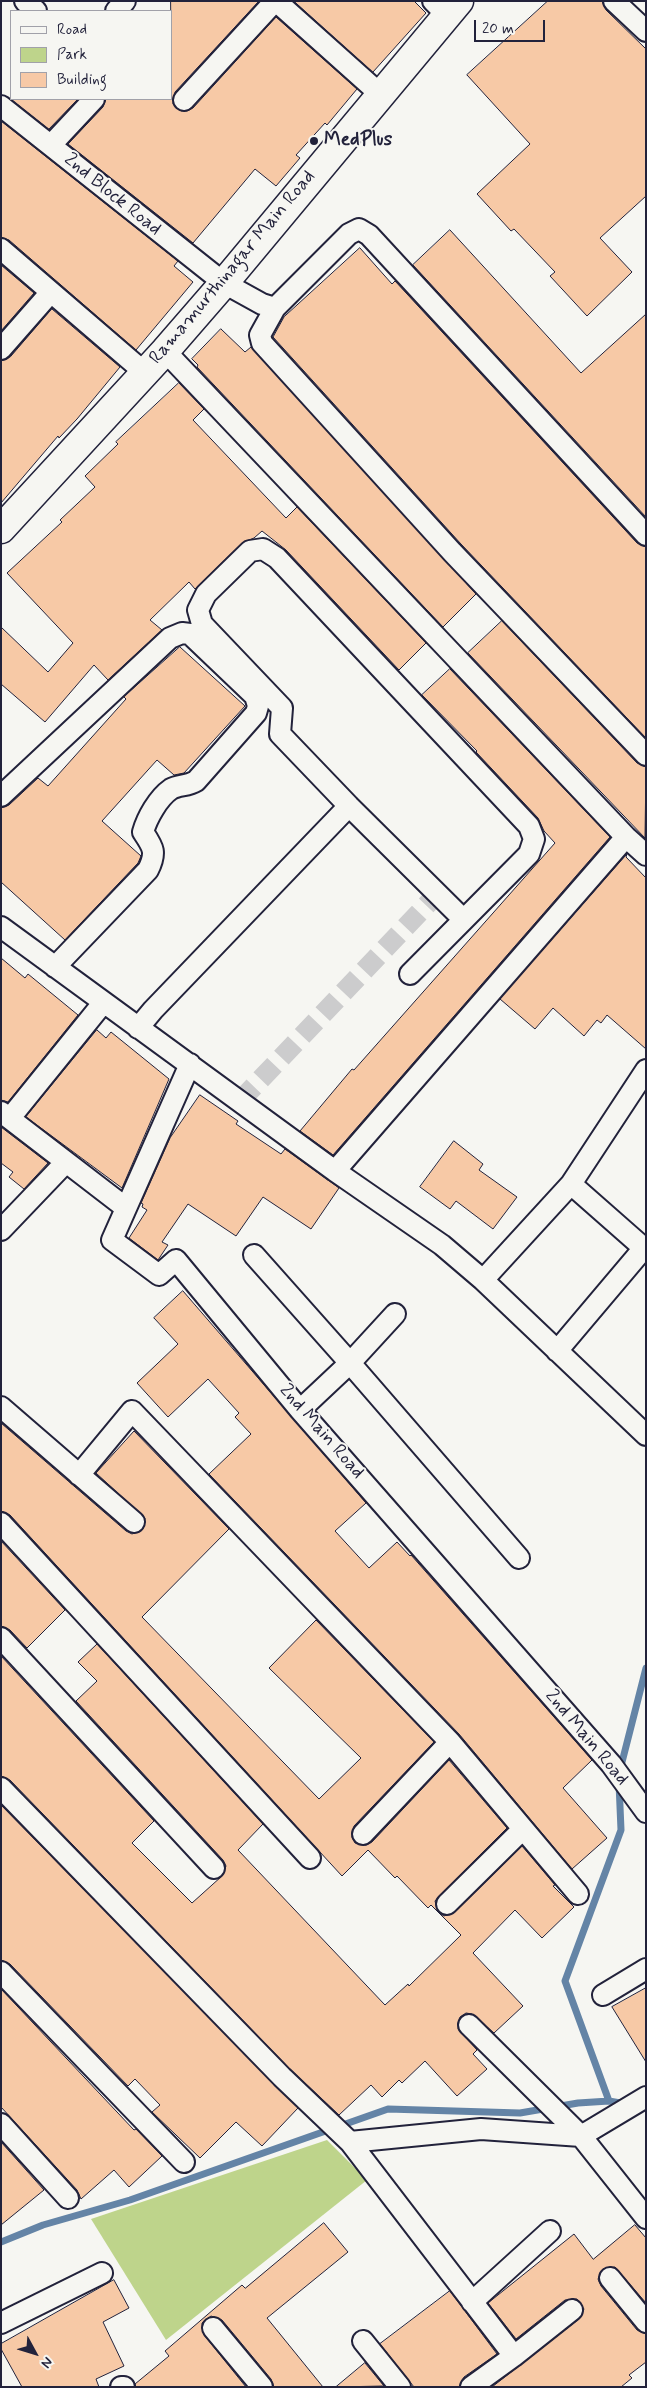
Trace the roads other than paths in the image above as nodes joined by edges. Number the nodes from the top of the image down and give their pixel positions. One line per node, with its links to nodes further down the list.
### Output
1 (25, 1): 5 (street)
2 (276, 1): 7 (street); 9 (street)
3 (614, 1): 6 (street)
4 (446, 6): 7 (main road, Ramamurthinagar Main Road)
5 (35, 10)
6 (646, 32)
7 (380, 94): 13 (main road, Ramamurthinagar Main Road)
8 (93, 100): 11 (street)
9 (184, 100)
10 (1, 106): 11 (street, 2nd Block Road)
11 (50, 145): 13 (street, 2nd Block Road)
12 (1, 249): 14 (street)
13 (224, 283): 15 (street, 2nd Block Road); 17 (main road, Ramamurthinagar Main Road)
14 (51, 292): 16 (street); 18 (street)
15 (276, 308): 20 (street); 21 (street)
16 (1, 348)
17 (164, 351): 18 (main road, Ramamurthinagar Main Road); 24 (street)
18 (144, 372): 19 (main road, Ramamurthinagar Main Road)
19 (1, 529)
20 (646, 535)
21 (646, 755)
22 (1, 796): 28 (street)
23 (349, 806): 26 (street); 26 (street); 31 (street)
24 (626, 837): 25 (street); 36 (street)
25 (646, 854)
26 (463, 919): 29 (street)
27 (1, 927): 28 (street)
28 (55, 967): 30 (street)
29 (410, 974)
30 (104, 1003): 31 (street); 34 (street)
31 (138, 1028): 32 (street)
32 (190, 1064): 36 (street); 38 (street)
33 (646, 1070): 37 (street)
34 (6, 1115): 35 (street)
35 (66, 1162): 38 (street); 39 (street)
36 (335, 1171): 42 (street)
37 (571, 1184): 40 (street); 42 (street)
38 (126, 1208): 47 (street, 2nd Main Road)
39 (1, 1230)
40 (645, 1249): 44 (street)
41 (254, 1255): 45 (street)
42 (483, 1280): 44 (street)
43 (395, 1314): 45 (street)
44 (557, 1351): 48 (street)
45 (350, 1363): 47 (street); 52 (street)
46 (1, 1407): 49 (street)
47 (300, 1410): 56 (street, 2nd Main Road)
48 (646, 1435)
49 (79, 1475): 51 (street); 54 (street)
50 (1, 1522): 59 (street)
51 (134, 1522)
52 (519, 1558)
53 (1, 1638): 60 (street)
54 (450, 1742): 57 (street); 58 (street)
55 (1, 1788): 69 (street)
56 (646, 1812)
57 (523, 1829): 61 (street); 62 (street)
58 (363, 1834)
59 (310, 1858)
60 (214, 1868)
61 (578, 1894)
62 (447, 1904)
63 (646, 1968): 65 (street)
64 (1, 1972): 71 (street)
65 (603, 1995)
66 (469, 2025): 70 (street)
67 (646, 2097): 70 (street)
68 (1, 2124): 72 (street)
69 (340, 2132): 70 (street); 77 (street)
70 (581, 2136): 73 (street)
71 (184, 2162)
72 (68, 2198)
73 (646, 2218)
74 (550, 2231): 77 (street)
75 (102, 2273): 80 (street)
76 (610, 2278): 79 (street)
77 (472, 2302): 83 (street)
78 (572, 2310): 83 (street)
79 (646, 2322)
80 (1, 2323)
81 (213, 2328): 84 (street)
82 (363, 2341): 85 (street)
83 (514, 2356): 86 (street)
84 (262, 2387)
85 (400, 2387)
86 (471, 2387)

